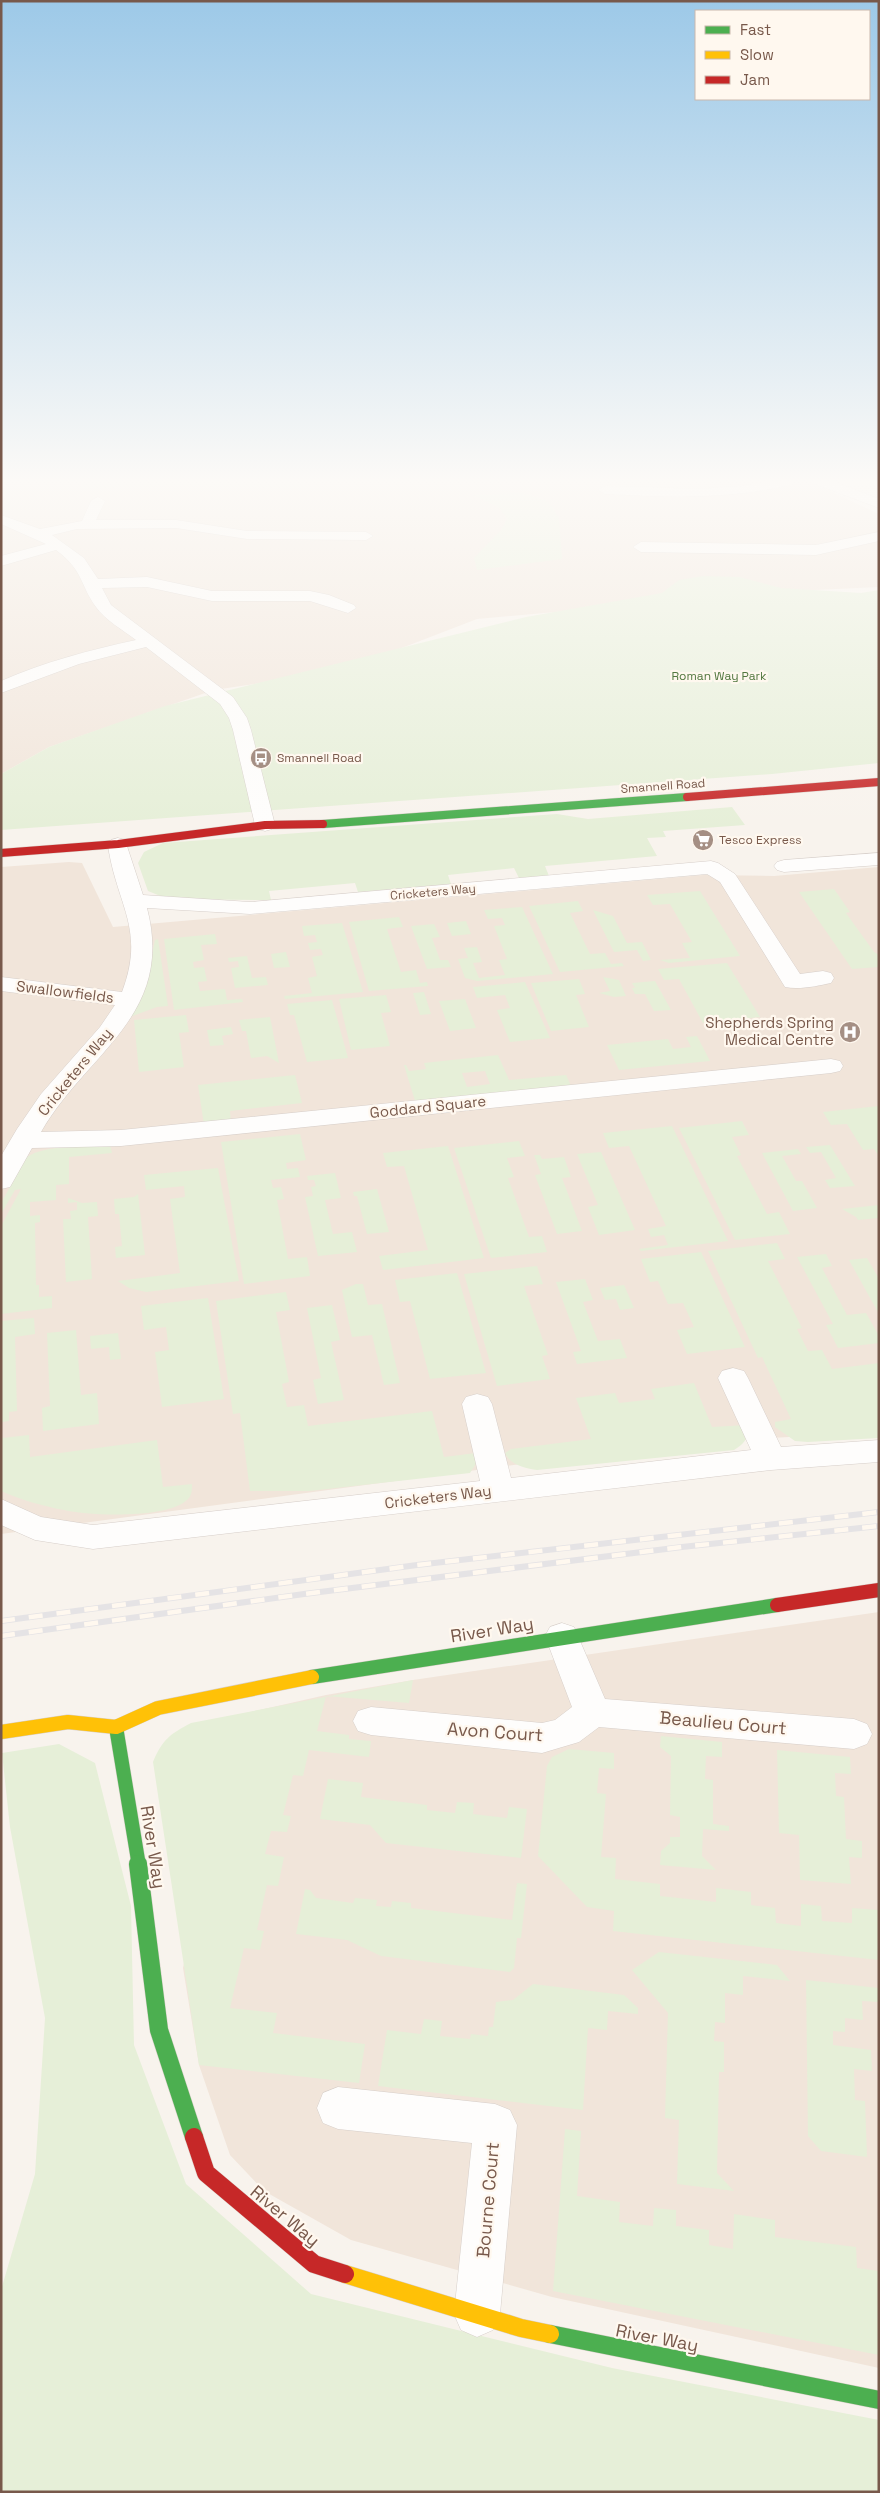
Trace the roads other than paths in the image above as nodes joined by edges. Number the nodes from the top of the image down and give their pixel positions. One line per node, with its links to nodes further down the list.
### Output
1 (99, 597): 4 (street)
2 (319, 597): 3 (street)
3 (348, 608)
4 (148, 642): 5 (street); 7 (street)
5 (1, 688)
6 (879, 782): 7 (street, Smannell Road)
7 (265, 825): 8 (street, Smannell Road)
8 (118, 844): 9 (street, Smannell Road); 12 (street, Cricketers Way)
9 (1, 853)
10 (879, 859): 11 (street)
11 (784, 866)
12 (135, 901): 13 (street, Cricketers Way); 15 (street, Cricketers Way)
13 (823, 978)
14 (1, 984): 15 (street, Swallowfields)
15 (129, 1000): 17 (street, Cricketers Way)
16 (831, 1066): 17 (street, Goddard Square)
17 (24, 1140): 18 (street, Cricketers Way)
18 (1, 1181)
19 (733, 1378): 22 (street)
20 (477, 1404): 23 (street)
21 (879, 1452): 22 (street, Cricketers Way)
22 (771, 1459): 23 (street, Cricketers Way)
23 (498, 1490): 24 (street, Cricketers Way)
24 (1, 1511)
25 (879, 1590): 26 (street, River Way)
26 (562, 1636): 27 (street); 29 (street, River Way)
27 (592, 1712): 28 (street, Avon Court); 31 (street, Beaulieu Court)
28 (371, 1721)
29 (116, 1727): 30 (street); 33 (street, River Way)
30 (1, 1732)
31 (854, 1734)
32 (338, 2108): 33 (street, Bourne Court)
33 (477, 2314): 34 (street, River Way)
34 (879, 2400)

